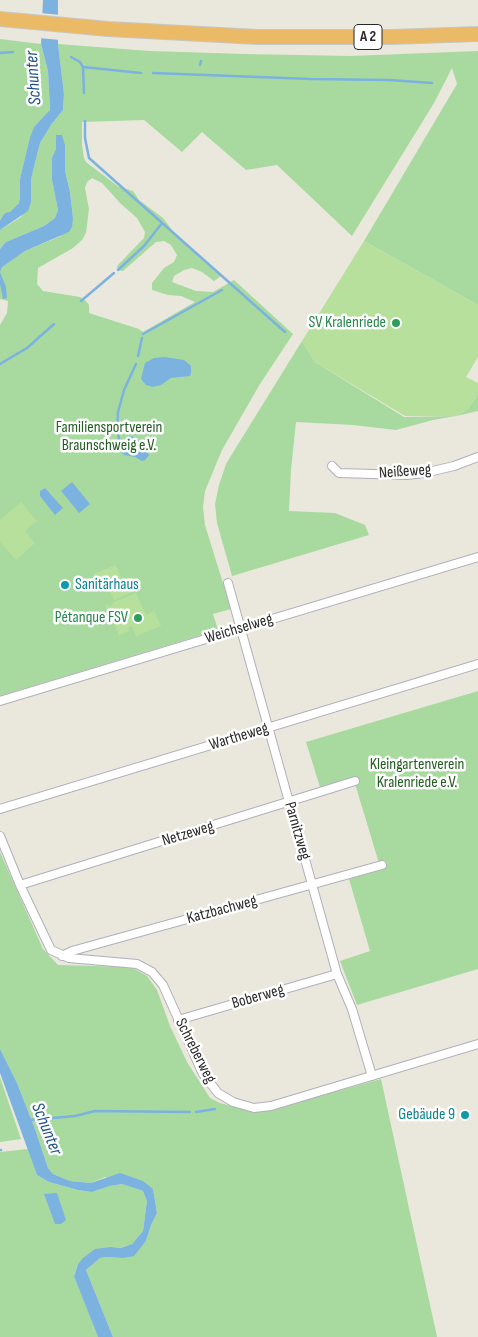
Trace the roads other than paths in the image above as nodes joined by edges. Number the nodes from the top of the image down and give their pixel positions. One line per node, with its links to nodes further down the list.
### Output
1 (0, 19): 2 (highway, A 2)
2 (478, 34)
3 (478, 457): 4 (street, Neißeweg)
4 (332, 466)
5 (478, 557): 7 (street, Weichselweg)
6 (228, 583): 7 (street, Parnitzweg)
7 (241, 628): 9 (street, Weichselweg); 10 (street, Parnitzweg)
8 (478, 664): 10 (street, Wartheweg)
9 (0, 701)
10 (269, 728): 12 (street, Parnitzweg); 13 (street, Wartheweg)
11 (355, 781): 12 (street, Netzeweg)
12 (288, 803): 16 (street, Netzeweg); 17 (street, Parnitzweg)
13 (0, 809)
14 (0, 836): 16 (street)
15 (382, 865): 17 (street, Katzbachweg)
16 (20, 885): 18 (street)
17 (312, 885): 18 (street, Katzbachweg); 19 (street, Parnitzweg)
18 (62, 956): 20 (street, Schreberweg)
19 (337, 974): 20 (street, Boberweg); 22 (street, Parnitzweg)
20 (178, 1020): 22 (street, Schreberweg)
21 (478, 1044): 22 (street, Schreberweg)
22 (372, 1076)

